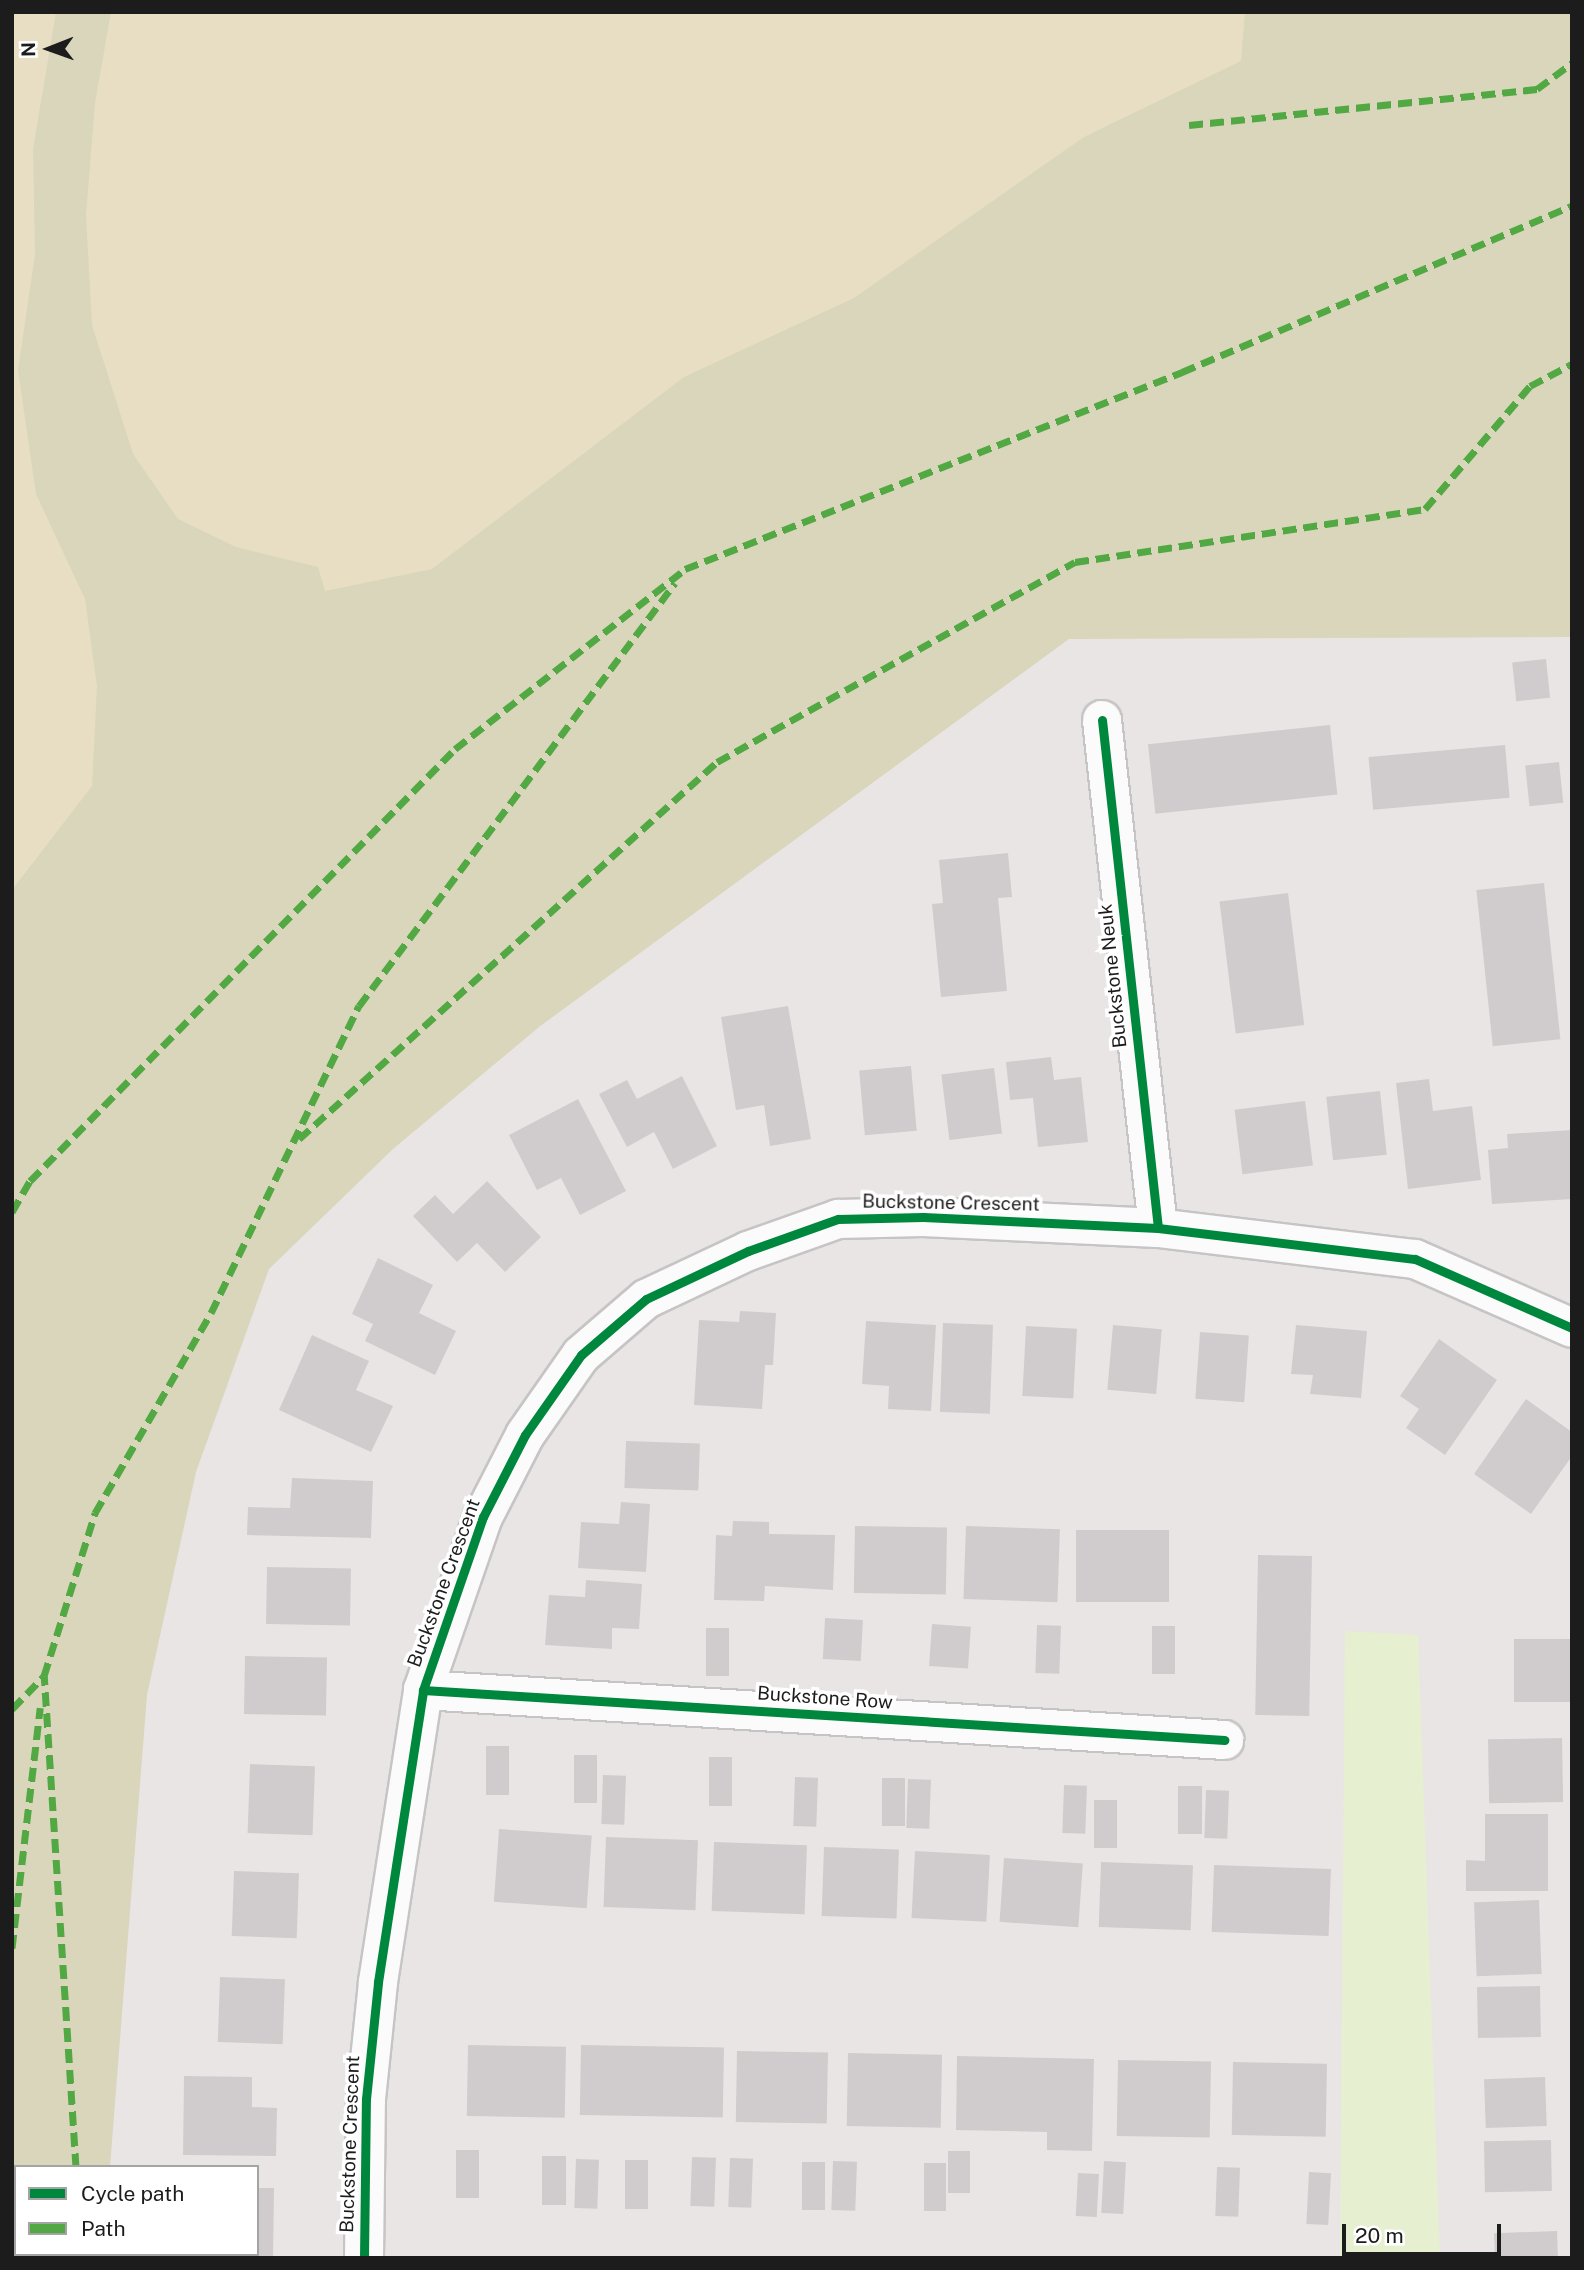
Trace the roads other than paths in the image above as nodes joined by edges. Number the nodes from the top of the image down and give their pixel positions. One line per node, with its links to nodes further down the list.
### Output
1 (1102, 720): 2 (street, Buckstone Neuk)
2 (1158, 1228): 3 (street, Buckstone Crescent); 4 (street, Buckstone Crescent)
3 (1572, 1328)
4 (423, 1690): 5 (street, Buckstone Row); 6 (street, Buckstone Crescent)
5 (1224, 1740)
6 (364, 2258)

